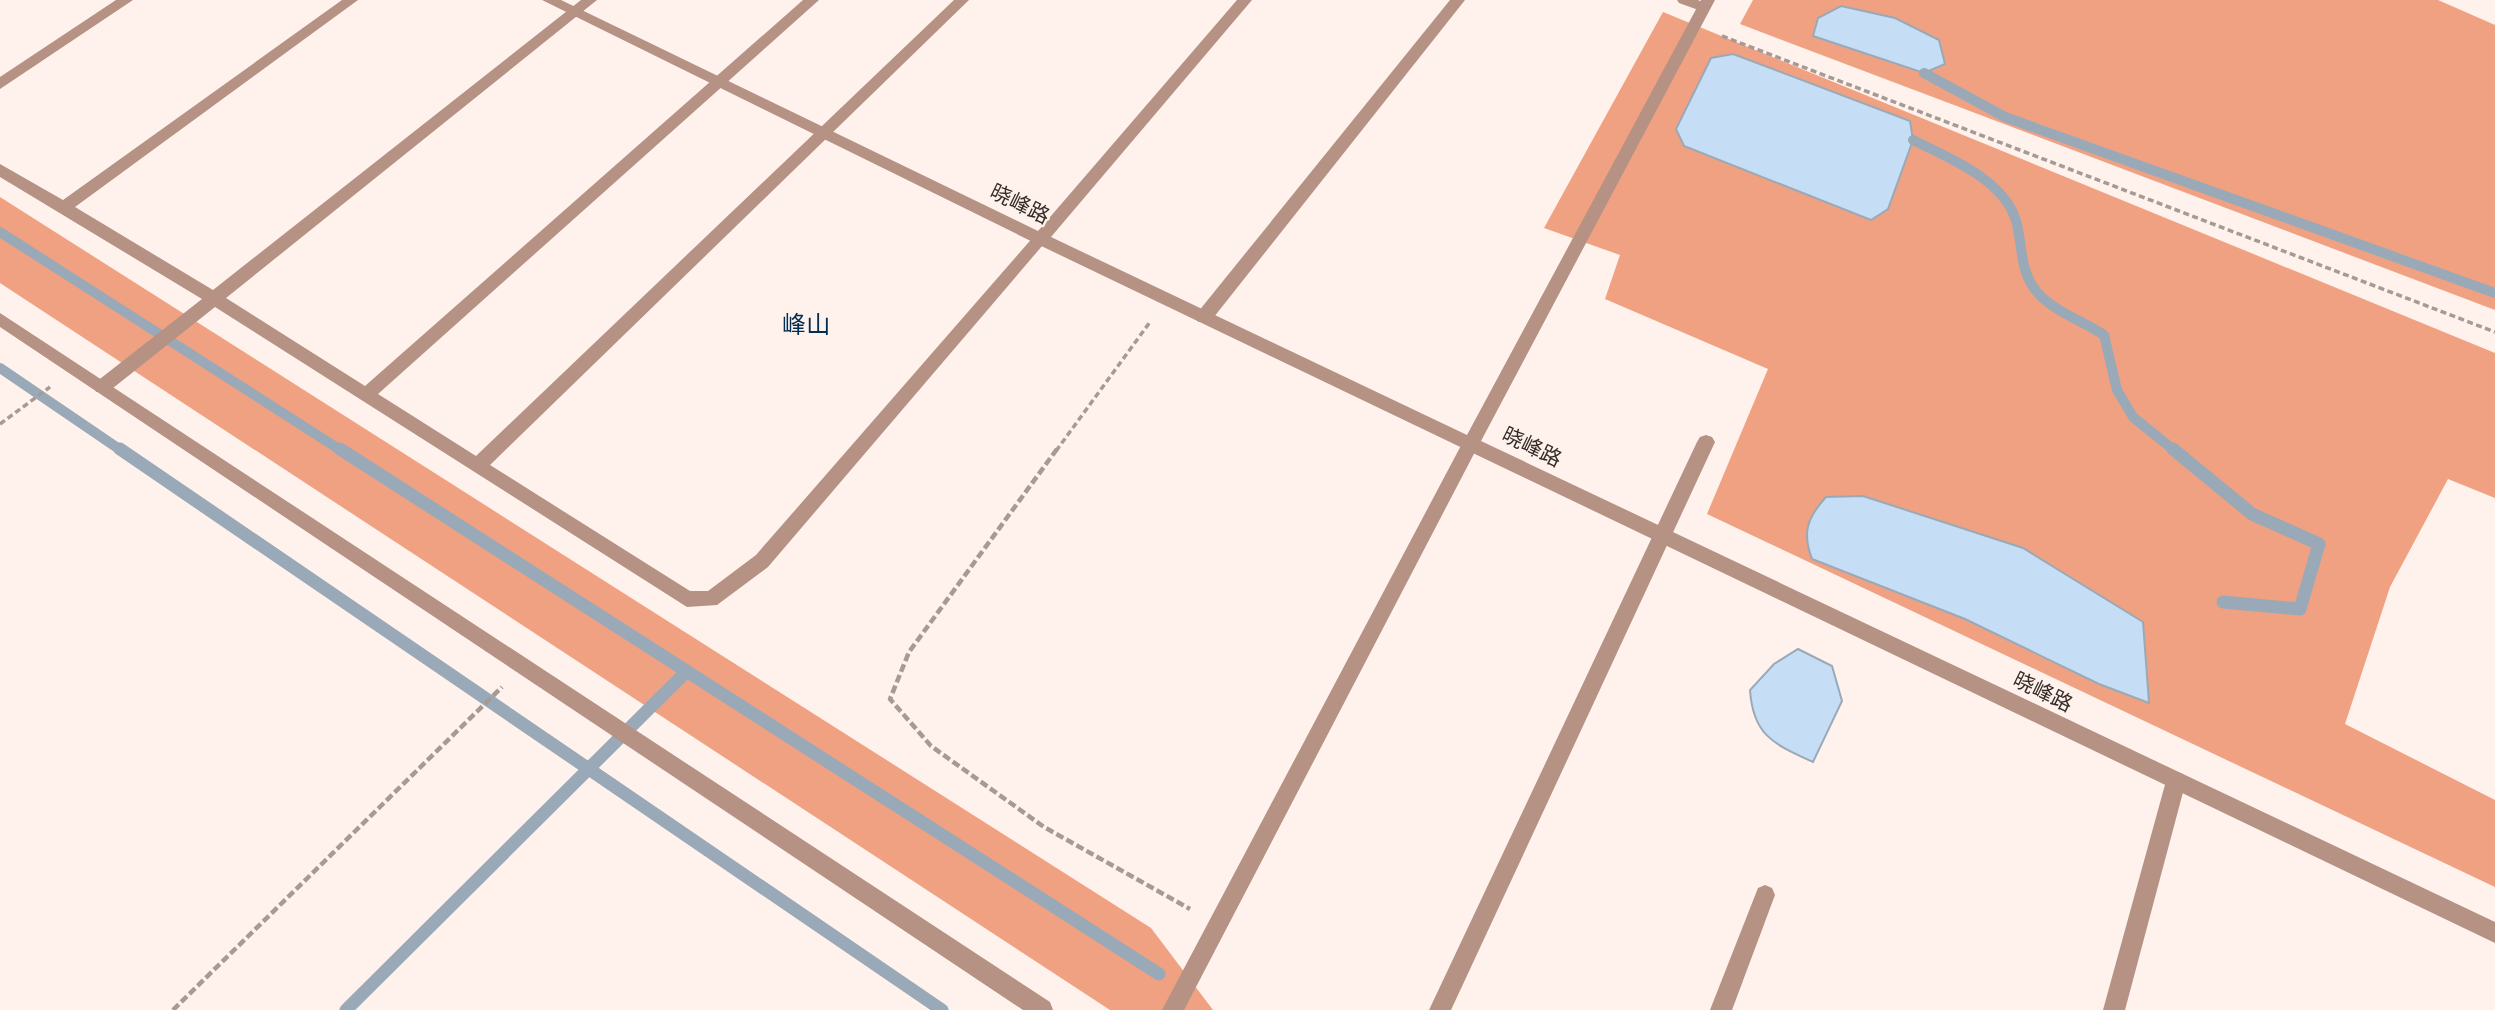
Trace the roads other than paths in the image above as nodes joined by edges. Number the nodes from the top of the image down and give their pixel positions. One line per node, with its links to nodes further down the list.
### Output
1 (126, 0): 13 (street)
2 (351, 0): 16 (street)
3 (549, 0): 11 (street, 晓峰路)
4 (590, 0): 11 (street)
5 (812, 0): 12 (street)
6 (961, 0): 14 (street)
7 (1245, 0): 17 (street)
8 (1458, 0): 19 (street)
9 (1684, 0): 10 (street)
10 (1706, 4): 24 (street)
11 (575, 12): 12 (street, 晓峰路); 18 (street)
12 (719, 83): 14 (street, 晓峰路); 22 (street)
13 (0, 84)
14 (823, 133): 17 (street, 晓峰路); 25 (street)
15 (0, 170): 16 (street)
16 (63, 208): 18 (street)
17 (1040, 239): 19 (street, 晓峰路); 25 (street)
18 (214, 298): 21 (street); 22 (street)
19 (1204, 317): 24 (street, 晓峰路)
20 (0, 319): 21 (street)
21 (102, 387): 30 (street)
22 (366, 395): 25 (street)
23 (1706, 442): 26 (street)
24 (1471, 443): 26 (street, 晓峰路); 31 (street)
25 (477, 466)
26 (1663, 535): 27 (street, 晓峰路); 32 (street)
27 (2176, 781): 29 (street, 晓峰路); 34 (street)
28 (1765, 895): 33 (street)
29 (2495, 933)
30 (1042, 1010)
31 (1173, 1010)
32 (1440, 1010)
33 (1721, 1010)
34 (2114, 1010)

